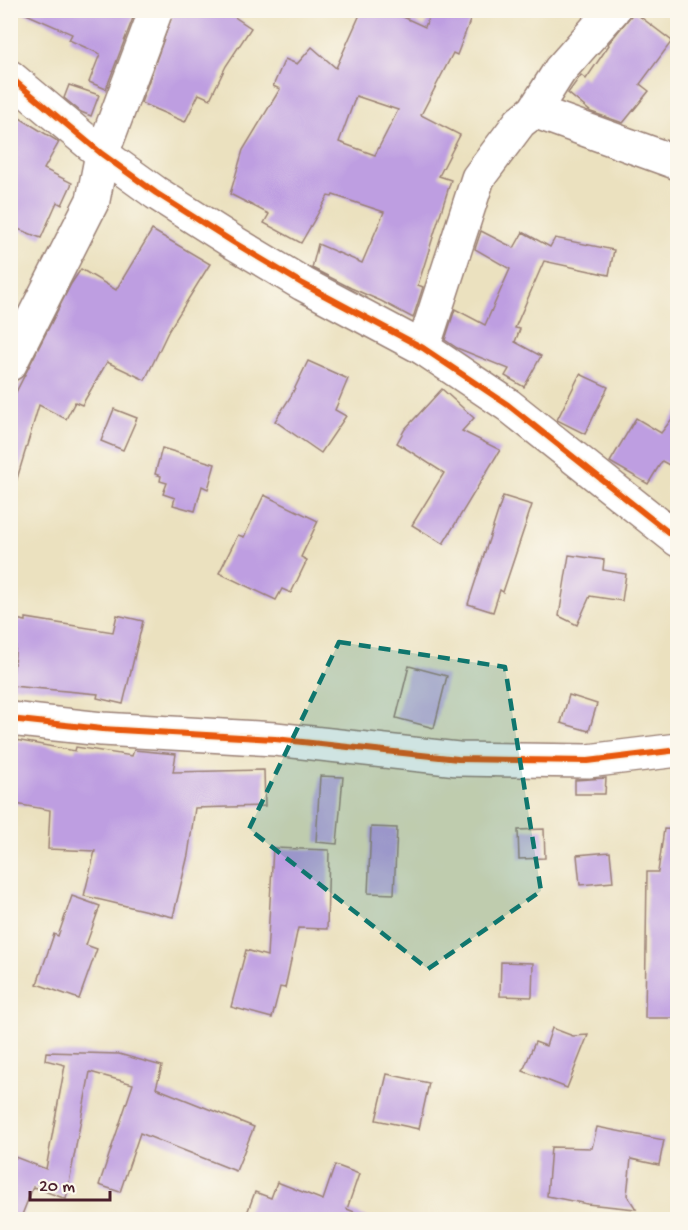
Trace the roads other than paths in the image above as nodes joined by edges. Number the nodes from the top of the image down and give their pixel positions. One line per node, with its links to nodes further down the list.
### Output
1 (156, 10): 5 (street)
2 (613, 10): 4 (street)
3 (10, 77): 5 (street)
4 (534, 111): 6 (street); 7 (street)
5 (102, 154): 7 (street); 8 (street)
6 (678, 163)
7 (423, 348): 9 (street)
8 (10, 364)
9 (678, 540)
10 (10, 719): 11 (street)
11 (678, 750)

